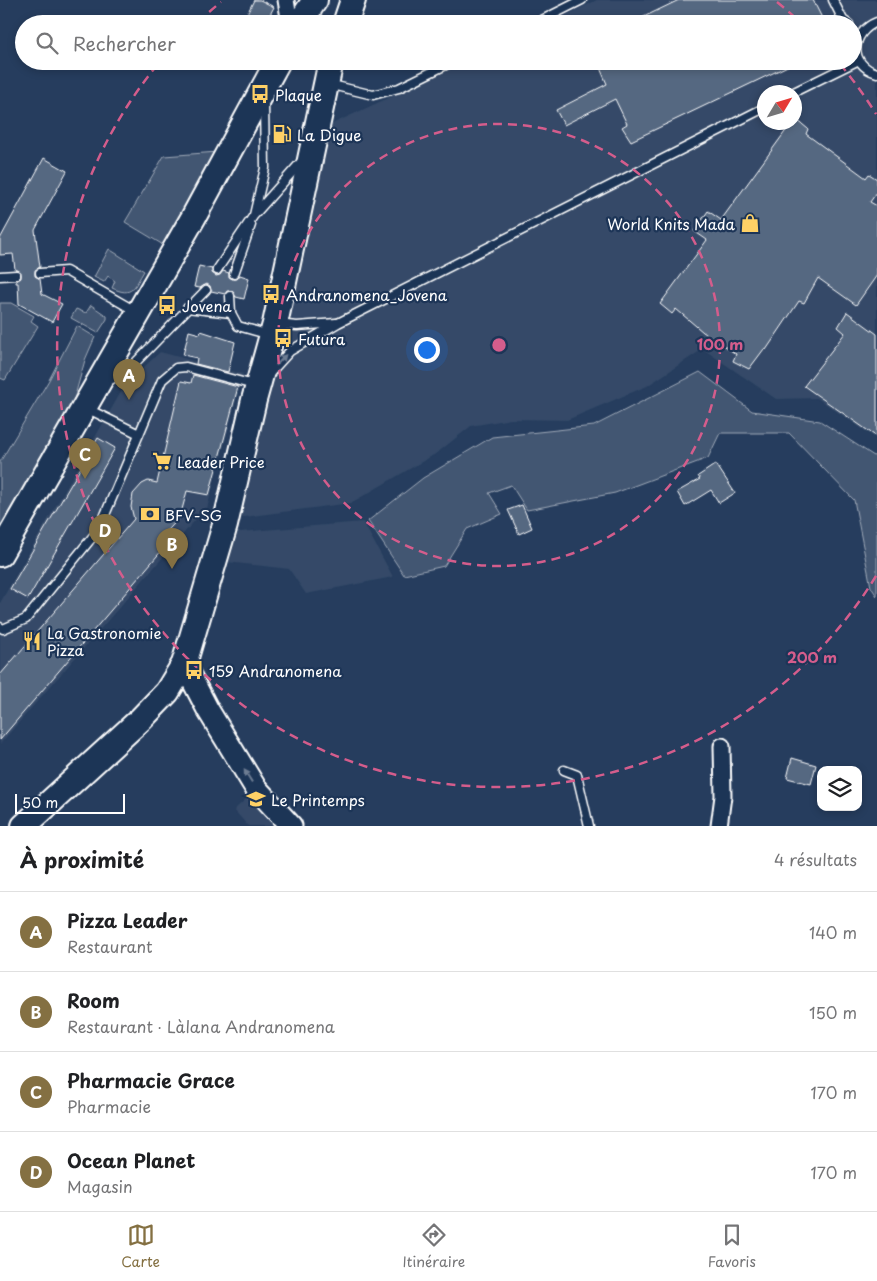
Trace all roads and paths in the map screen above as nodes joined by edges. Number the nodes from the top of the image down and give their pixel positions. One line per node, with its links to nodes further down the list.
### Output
1 (286, 0): 8 (street)
2 (307, 0): 9 (main road)
3 (315, 0): 10 (main road)
4 (344, 0): 11 (main road)
5 (353, 0): 12 (main road)
6 (582, 0): 13 (lane)
7 (833, 0): 14 (lane)
8 (288, 15)
9 (301, 15)
10 (304, 15)
11 (341, 15)
12 (348, 15)
13 (552, 15)
14 (840, 15)
15 (877, 22): 16 (lane)
16 (862, 31)
17 (862, 64): 23 (lane)
18 (273, 70): 24 (main road)
19 (330, 70): 27 (main road)
20 (332, 70): 21 (lane)
21 (436, 70)
22 (839, 70): 25 (lane)
23 (877, 73)
24 (264, 86): 28 (lane); 37 (main road)
25 (802, 88)
26 (757, 112): 39 (lane)
27 (312, 150): 28 (lane); 40 (main road)
28 (254, 215): 29 (lane); 31 (lane)
29 (217, 270)
30 (40, 273): 37 (lane)
31 (234, 274)
32 (16, 275): 33 (lane)
33 (0, 276)
34 (206, 290): 36 (lane)
35 (230, 296): 38 (lane)
36 (186, 308): 38 (lane); 42 (lane)
37 (138, 313): 42 (main road)
38 (231, 313): 40 (lane)
39 (338, 323): 40 (lane); 41 (lane, one-way to 39)
40 (273, 330): 41 (main road)
41 (256, 393): 43 (lane); 46 (main road)
42 (89, 399): 43 (lane); 44 (main road)
43 (139, 434): 45 (lane)
44 (0, 554)
45 (0, 627)
46 (184, 664): 49 (main road); 50 (street, one-way to 46)
47 (722, 746): 52 (street)
48 (564, 770): 51 (lane)
49 (24, 826)
50 (290, 826)
51 (589, 826)
52 (719, 826)

